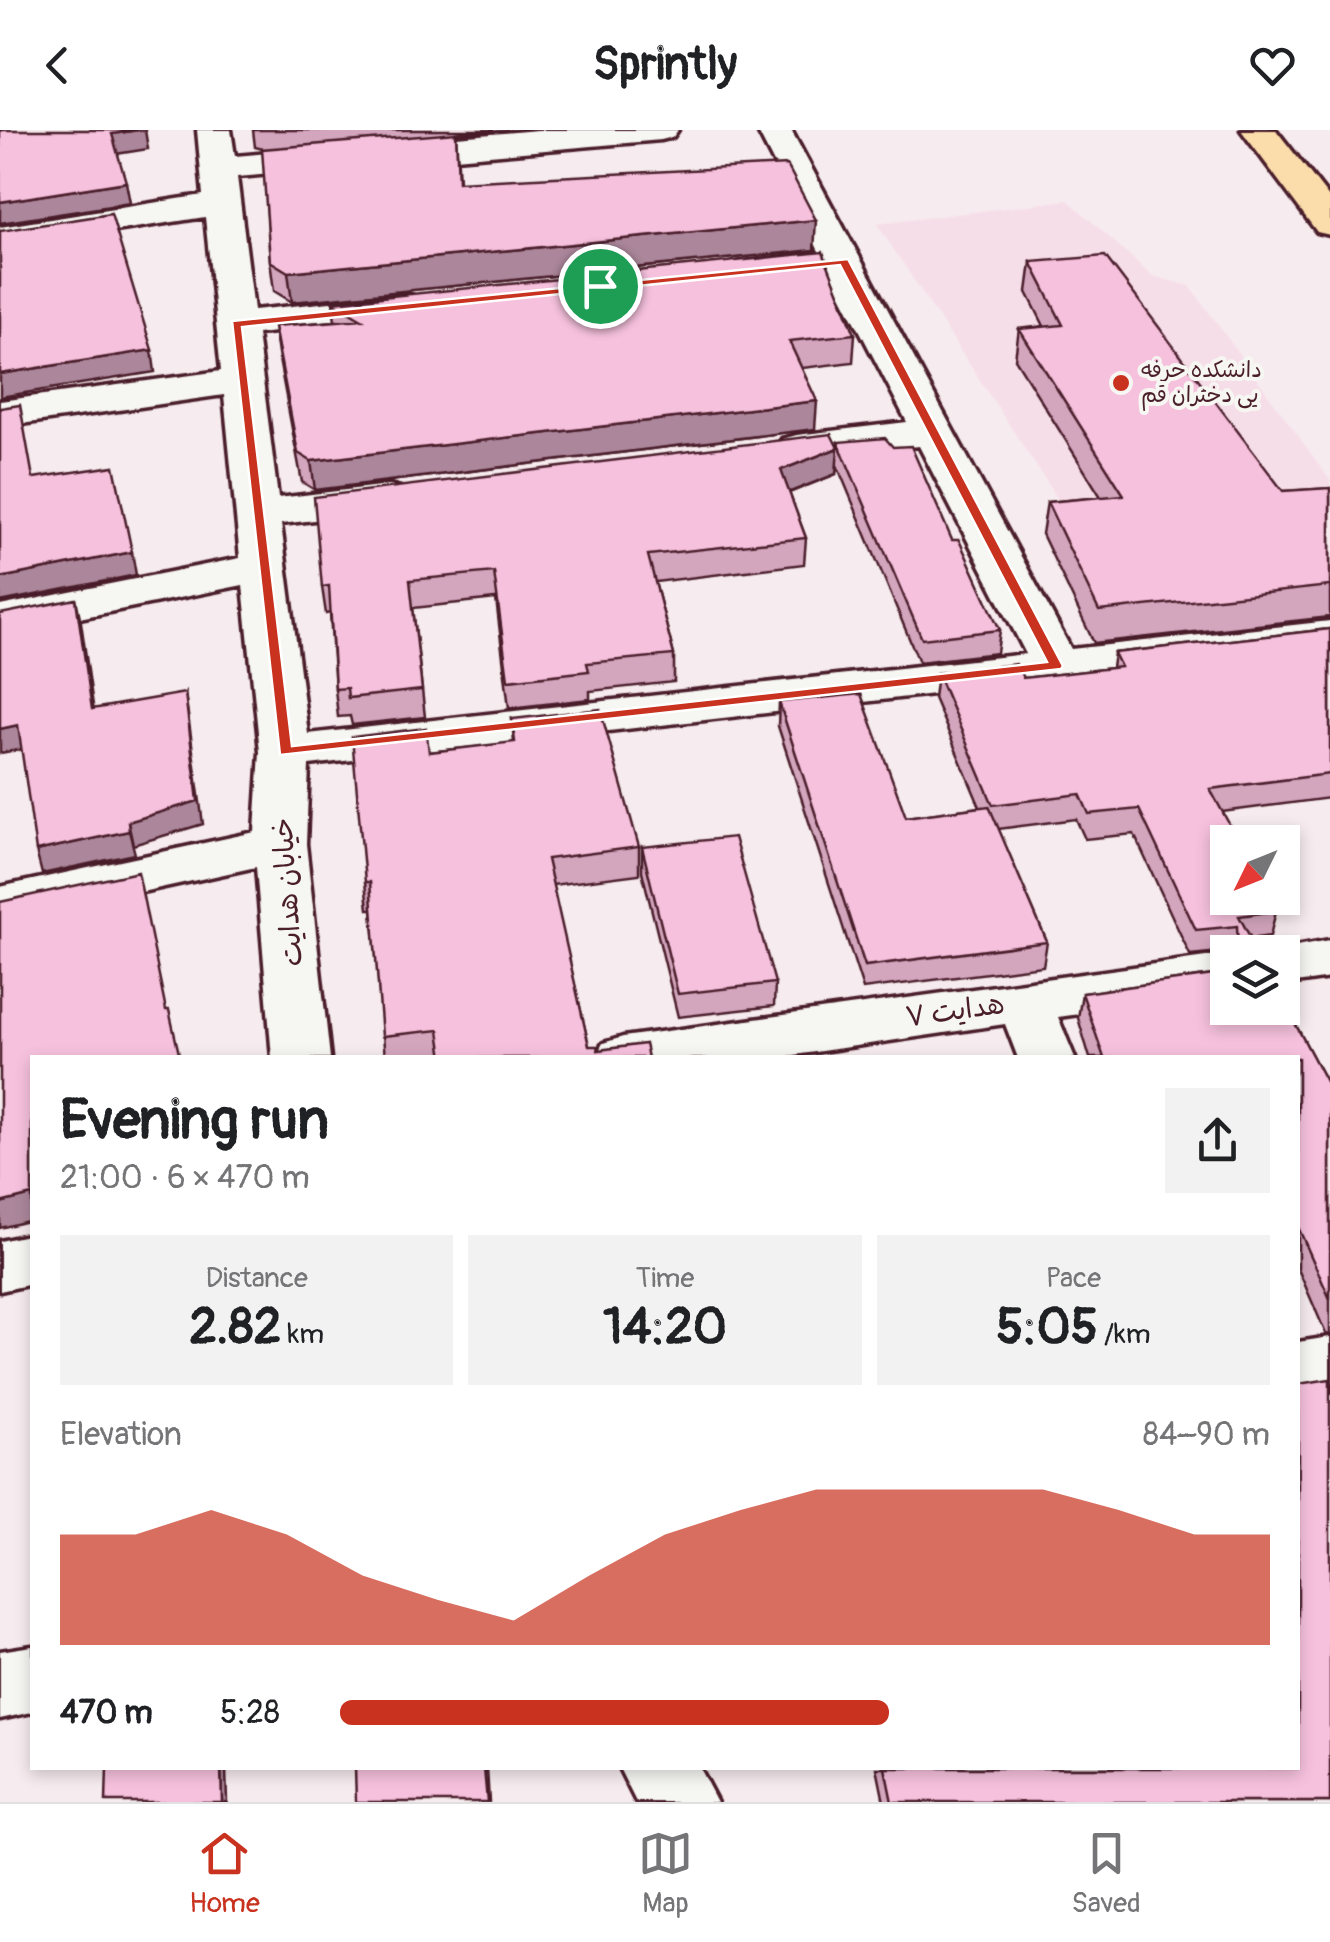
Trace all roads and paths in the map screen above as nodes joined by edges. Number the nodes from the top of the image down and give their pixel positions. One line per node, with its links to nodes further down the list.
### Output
1 (660, 130): 4 (street)
2 (774, 130): 7 (street)
3 (1258, 130): 5 (main road)
4 (218, 167): 6 (street); 10 (street, خیابان هدایت)
5 (1330, 224)
6 (0, 238)
7 (844, 262): 8 (street); 13 (street)
8 (706, 276)
9 (452, 302): 10 (street)
10 (236, 324): 11 (street, خیابان هدایت)
11 (241, 380): 12 (street); 16 (street, خیابان هدایت)
12 (0, 414)
13 (933, 432): 14 (street); 20 (street)
14 (758, 453)
15 (427, 493): 16 (street)
16 (258, 514): 17 (street, خیابان هدایت)
17 (264, 568): 18 (street); 21 (street, خیابان هدایت)
18 (0, 620)
19 (1330, 635): 20 (street)
20 (1056, 666): 21 (street)
21 (285, 752): 22 (street, خیابان هدایت)
22 (280, 844): 23 (street); 28 (street, خیابان هدایت)
23 (0, 905)
24 (1330, 959): 25 (street)
25 (1300, 963)
26 (1210, 976): 27 (street, هدایت ۷)
27 (1024, 1002): 29 (street, هدایت ۷); 30 (street)
28 (301, 1055)
29 (645, 1055)
30 (1046, 1055)
31 (30, 1259): 32 (street)
32 (0, 1266)
33 (1330, 1364): 34 (street)
34 (1300, 1369)
35 (30, 1679): 36 (street)
36 (0, 1684)
37 (657, 1770): 38 (street)
38 (679, 1802)

